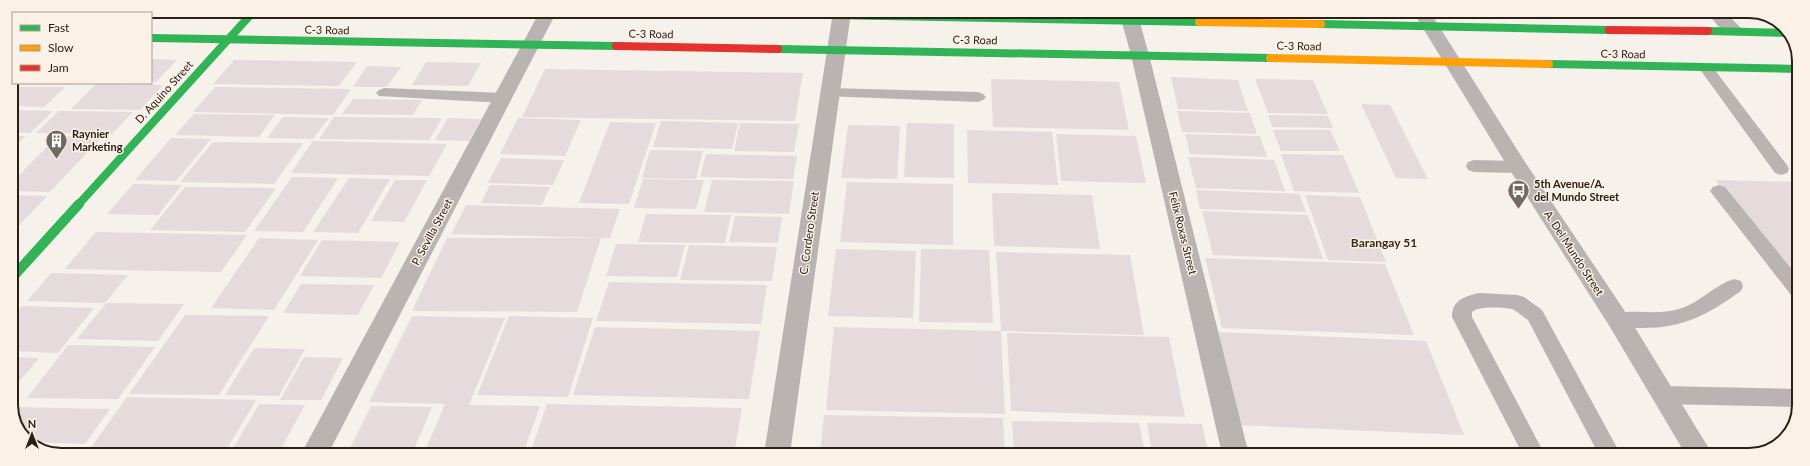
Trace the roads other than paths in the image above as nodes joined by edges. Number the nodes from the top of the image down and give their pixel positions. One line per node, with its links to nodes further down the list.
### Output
1 (248, 18): 11 (main road, D. Aquino Street)
2 (546, 18): 12 (street, P. Sevilla Street)
3 (841, 18): 13 (street, C. Cordero Street)
4 (1130, 18): 14 (street, Felix Roxas Street)
5 (1326, 18): 7 (main road, C-3 Road)
6 (1721, 18): 8 (street)
7 (1425, 19): 8 (main road, C-3 Road); 15 (street, A. Del Mundo Street)
8 (1735, 32): 9 (main road, C-3 Road)
9 (1780, 32)
10 (152, 38): 11 (main road, C-3 Road)
11 (227, 41): 12 (main road, C-3 Road); 26 (main road, D. Aquino Street)
12 (532, 44): 13 (main road, C-3 Road); 21 (street, P. Sevilla Street)
13 (835, 50): 14 (main road, C-3 Road); 18 (street, C. Cordero Street)
14 (1140, 55): 15 (main road, C-3 Road); 34 (street, Felix Roxas Street)
15 (1452, 62): 16 (main road, C-3 Road); 23 (street, A. Del Mundo Street)
16 (1706, 68): 17 (main road, C-3 Road); 24 (lane)
17 (1792, 69)
18 (829, 93): 20 (lane); 33 (street, C. Cordero Street)
19 (384, 94): 21 (lane)
20 (978, 97)
21 (503, 98): 32 (street, P. Sevilla Street)
22 (1474, 166): 23 (lane)
23 (1518, 166): 29 (street, A. Del Mundo Street)
24 (1781, 169)
25 (1718, 191): 27 (lane)
26 (18, 270)
27 (1792, 283)
28 (1734, 286): 29 (lane)
29 (1618, 320): 30 (street, A. Del Mundo Street)
30 (1662, 395): 31 (lane); 37 (street, A. Del Mundo Street)
31 (1792, 398)
32 (317, 448)
33 (778, 448)
34 (1235, 448)
35 (1530, 448): 36 (lane)
36 (1606, 448)
37 (1696, 448)

